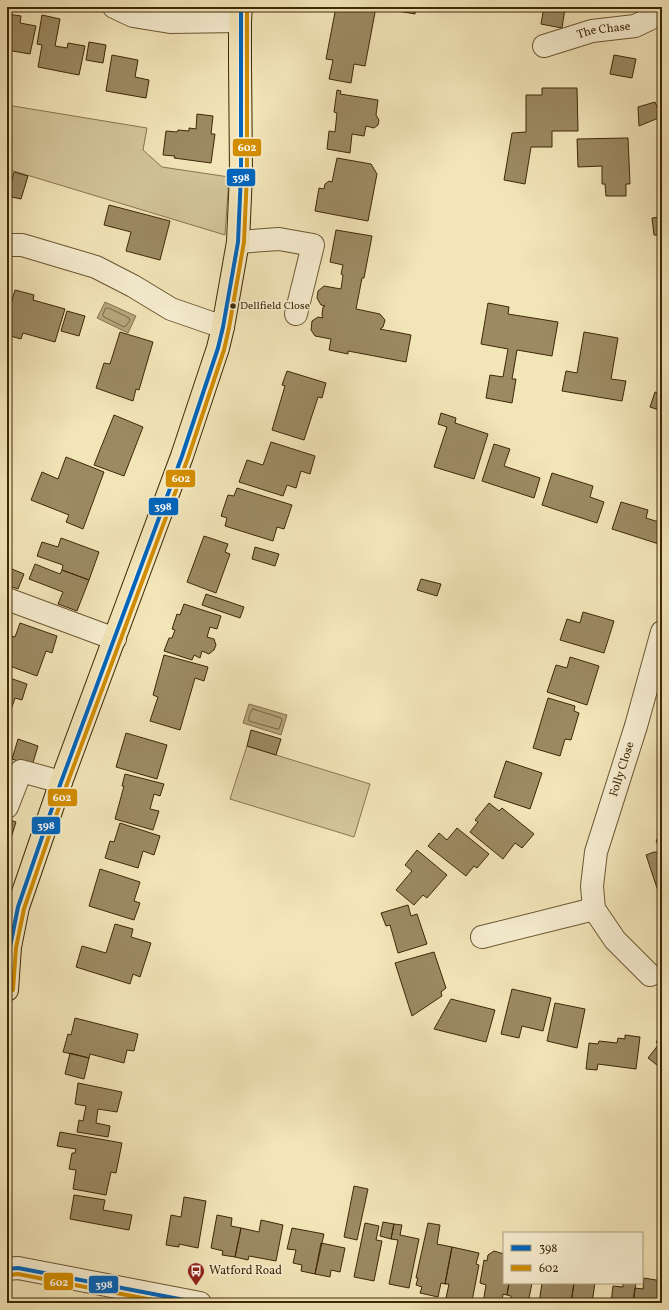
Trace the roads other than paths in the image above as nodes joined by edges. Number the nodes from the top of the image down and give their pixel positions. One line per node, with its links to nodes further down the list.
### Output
1 (114, 7): 3 (street)
2 (662, 13): 4 (street, The Chase)
3 (241, 14): 5 (main road)
4 (544, 46)
5 (238, 242): 7 (street); 8 (main road)
6 (7, 245): 8 (street)
7 (296, 314)
8 (223, 327): 11 (main road)
9 (7, 599): 11 (street)
10 (662, 632): 14 (street, Folly Close)
11 (115, 639): 12 (main road)
12 (61, 782): 13 (street); 17 (main road)
13 (7, 807)
14 (594, 909): 15 (street); 16 (street, Folly Close)
15 (482, 937)
16 (650, 975)
17 (7, 990)
18 (7, 1269): 19 (street)
19 (200, 1303)

